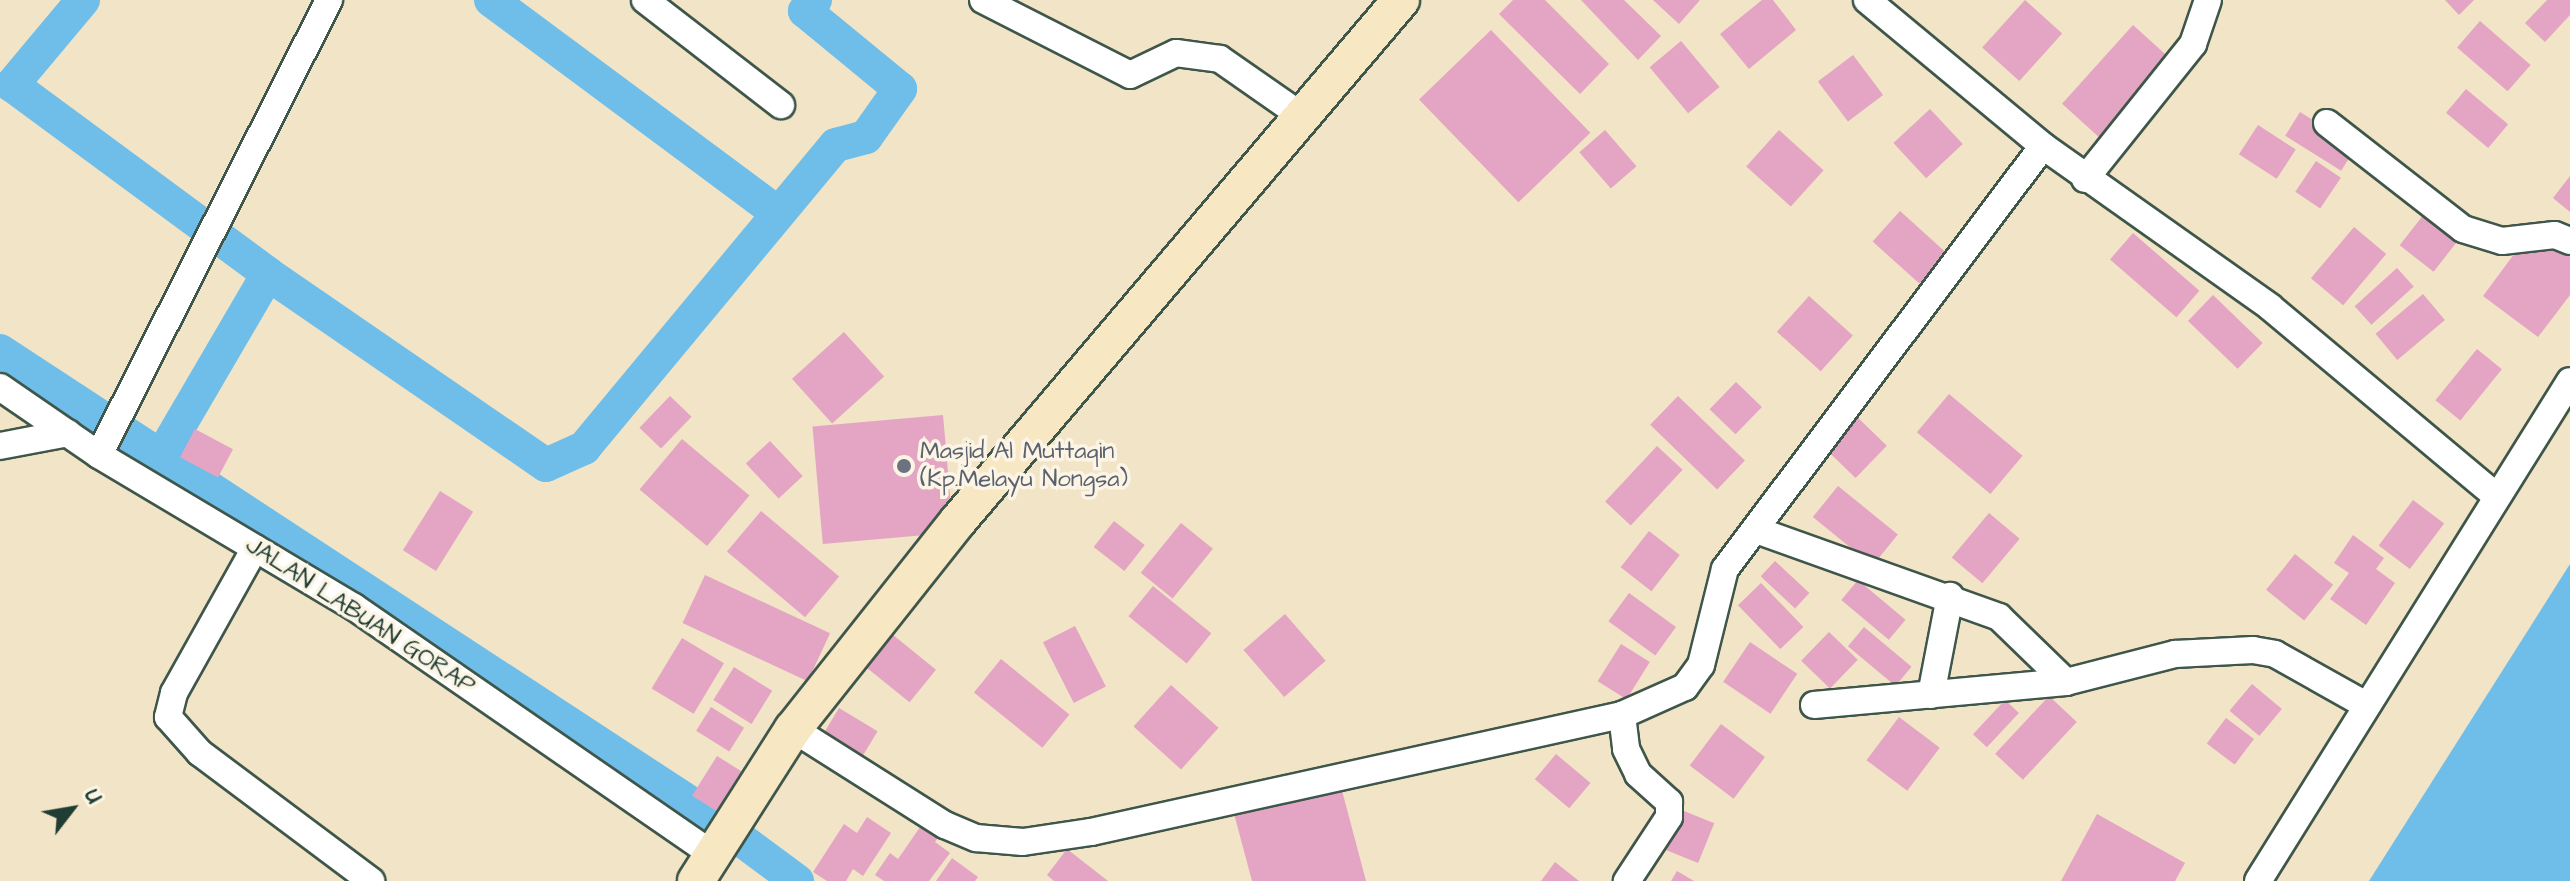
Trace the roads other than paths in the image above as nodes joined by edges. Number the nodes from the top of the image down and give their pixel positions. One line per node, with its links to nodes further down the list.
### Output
1 (329, 0): 17 (street)
2 (645, 0): 7 (street)
3 (983, 0): 8 (street)
4 (1401, 0): 8 (street)
5 (1867, 0): 10 (street)
6 (2208, 0): 11 (street)
7 (781, 105)
8 (1303, 117): 27 (street)
9 (2327, 123): 12 (street)
10 (2043, 146): 11 (street); 19 (street)
11 (2085, 179): 18 (street)
12 (2570, 241)
13 (2570, 381): 18 (street)
14 (0, 387): 15 (street, JALAN LABUAN GORAP)
15 (68, 433): 16 (street); 17 (street, JALAN LABUAN GORAP)
16 (0, 446)
17 (102, 447): 20 (street, JALAN LABUAN GORAP)
18 (2497, 497): 25 (street)
19 (1756, 530): 21 (street); 26 (street)
20 (255, 548): 28 (street, JALAN LABUAN GORAP); 29 (street)
21 (1950, 596): 22 (street); 23 (street)
22 (2066, 682): 23 (street); 25 (street)
23 (1931, 695): 24 (street)
24 (1814, 705)
25 (2366, 705): 31 (street)
26 (1622, 715): 27 (street); 30 (street)
27 (793, 729): 28 (street)
28 (711, 860)
29 (371, 881)
30 (1627, 881)
31 (2258, 881)

